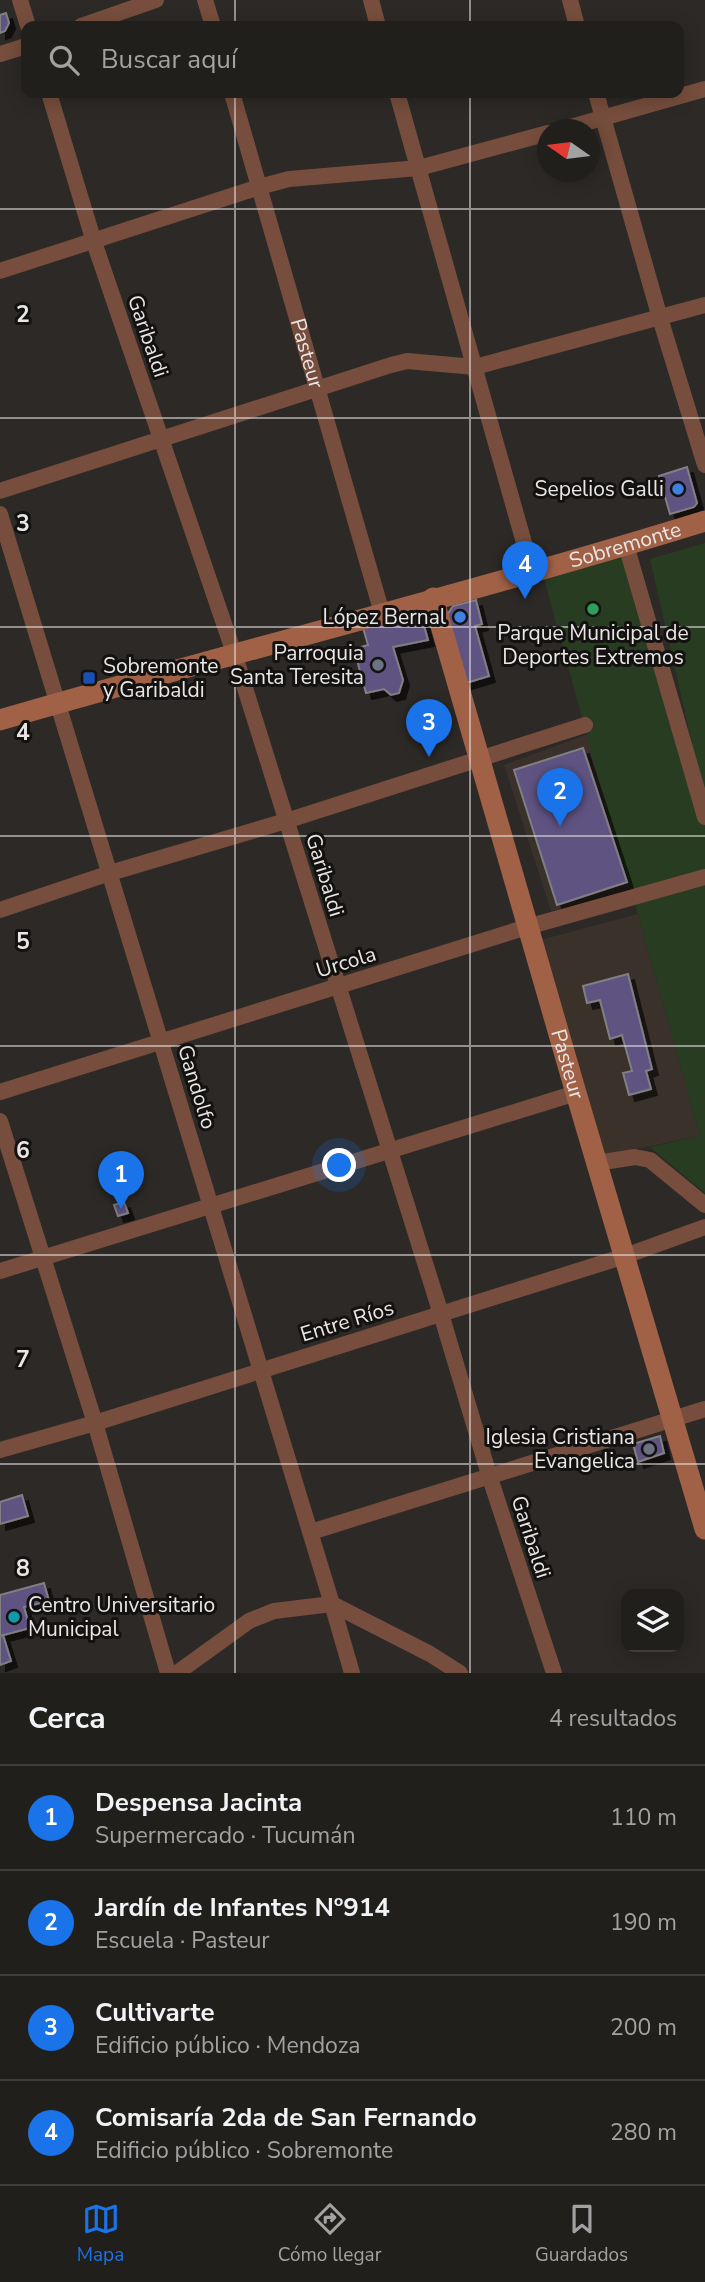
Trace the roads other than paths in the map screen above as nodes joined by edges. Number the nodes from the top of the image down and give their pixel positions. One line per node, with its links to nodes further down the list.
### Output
1 (20, 0): 6 (street)
2 (156, 0): 7 (street)
3 (205, 0): 8 (street)
4 (371, 0): 9 (street)
5 (570, 0): 10 (street)
6 (26, 21)
7 (96, 21)
8 (211, 21)
9 (377, 21)
10 (576, 21)
11 (21, 48): 12 (street)
12 (0, 54)
13 (705, 89): 14 (street)
14 (684, 95)
15 (51, 98): 25 (street, Garibaldi)
16 (233, 98): 24 (street, Pasteur)
17 (398, 98): 23 (street)
18 (597, 98): 20 (street)
19 (673, 98): 20 (street)
20 (603, 118): 21 (street); 28 (street)
21 (599, 119)
22 (537, 136): 23 (street)
23 (419, 168): 24 (street); 29 (street)
24 (259, 187): 25 (street); 30 (street, Pasteur)
25 (94, 242): 26 (street); 31 (street, Garibaldi)
26 (0, 271)
27 (705, 305): 28 (street)
28 (660, 318): 29 (street); 32 (street)
29 (475, 367): 30 (street); 37 (street)
30 (317, 388): 31 (street); 39 (street, Pasteur)
31 (161, 439): 33 (street); 40 (street, Garibaldi)
32 (704, 459)
33 (0, 491)
34 (0, 514): 41 (street, Gandolfo)
35 (705, 521): 36 (street, Sobremonte)
36 (626, 545): 37 (street, Sobremonte); 45 (street)
37 (532, 571): 38 (street, Sobremonte)
38 (433, 598): 39 (street, Sobremonte); 44 (street, Pasteur)
39 (382, 613): 40 (street, Sobremonte)
40 (234, 653): 41 (street, Sobremonte); 46 (street, Garibaldi)
41 (58, 703): 42 (street, Sobremonte); 47 (street, Gandolfo)
42 (0, 720)
43 (585, 725): 44 (street)
44 (479, 759): 46 (street); 50 (street, Pasteur)
45 (705, 817)
46 (286, 821): 47 (street); 51 (street, Garibaldi)
47 (110, 873): 49 (street); 52 (street, Gandolfo)
48 (705, 877): 50 (street, Urcola)
49 (0, 910)
50 (527, 928): 51 (street, Urcola); 54 (street, Pasteur)
51 (338, 986): 52 (street, Urcola); 56 (street, Garibaldi)
52 (162, 1042): 53 (street, Urcola); 58 (street, Gandolfo)
53 (0, 1092)
54 (576, 1093): 56 (street); 57 (street, Pasteur)
55 (0, 1121): 61 (street)
56 (389, 1150): 58 (street); 64 (street, Garibaldi)
57 (597, 1163): 59 (street); 62 (street, Pasteur)
58 (211, 1205): 61 (street); 65 (street, Gandolfo)
59 (705, 1205)
60 (705, 1227): 62 (street, Entre Ríos)
61 (42, 1256): 63 (street); 68 (street)
62 (625, 1256): 64 (street, Entre Ríos); 67 (street, Pasteur)
63 (0, 1270)
64 (440, 1314): 65 (street, Entre Ríos); 70 (street, Garibaldi)
65 (261, 1370): 68 (street, Entre Ríos); 72 (street, Gandolfo)
66 (705, 1409): 67 (street)
67 (673, 1420): 70 (street); 71 (street, Pasteur)
68 (95, 1423): 69 (street, Entre Ríos); 74 (street)
69 (0, 1450)
70 (490, 1478): 72 (street); 78 (street, Garibaldi)
71 (705, 1529)
72 (311, 1532): 73 (street, Gandolfo)
73 (332, 1604): 75 (street); 76 (street, Gandolfo); 77 (street)
74 (168, 1673)
75 (177, 1673)
76 (352, 1673)
77 (460, 1673)
78 (554, 1673)

